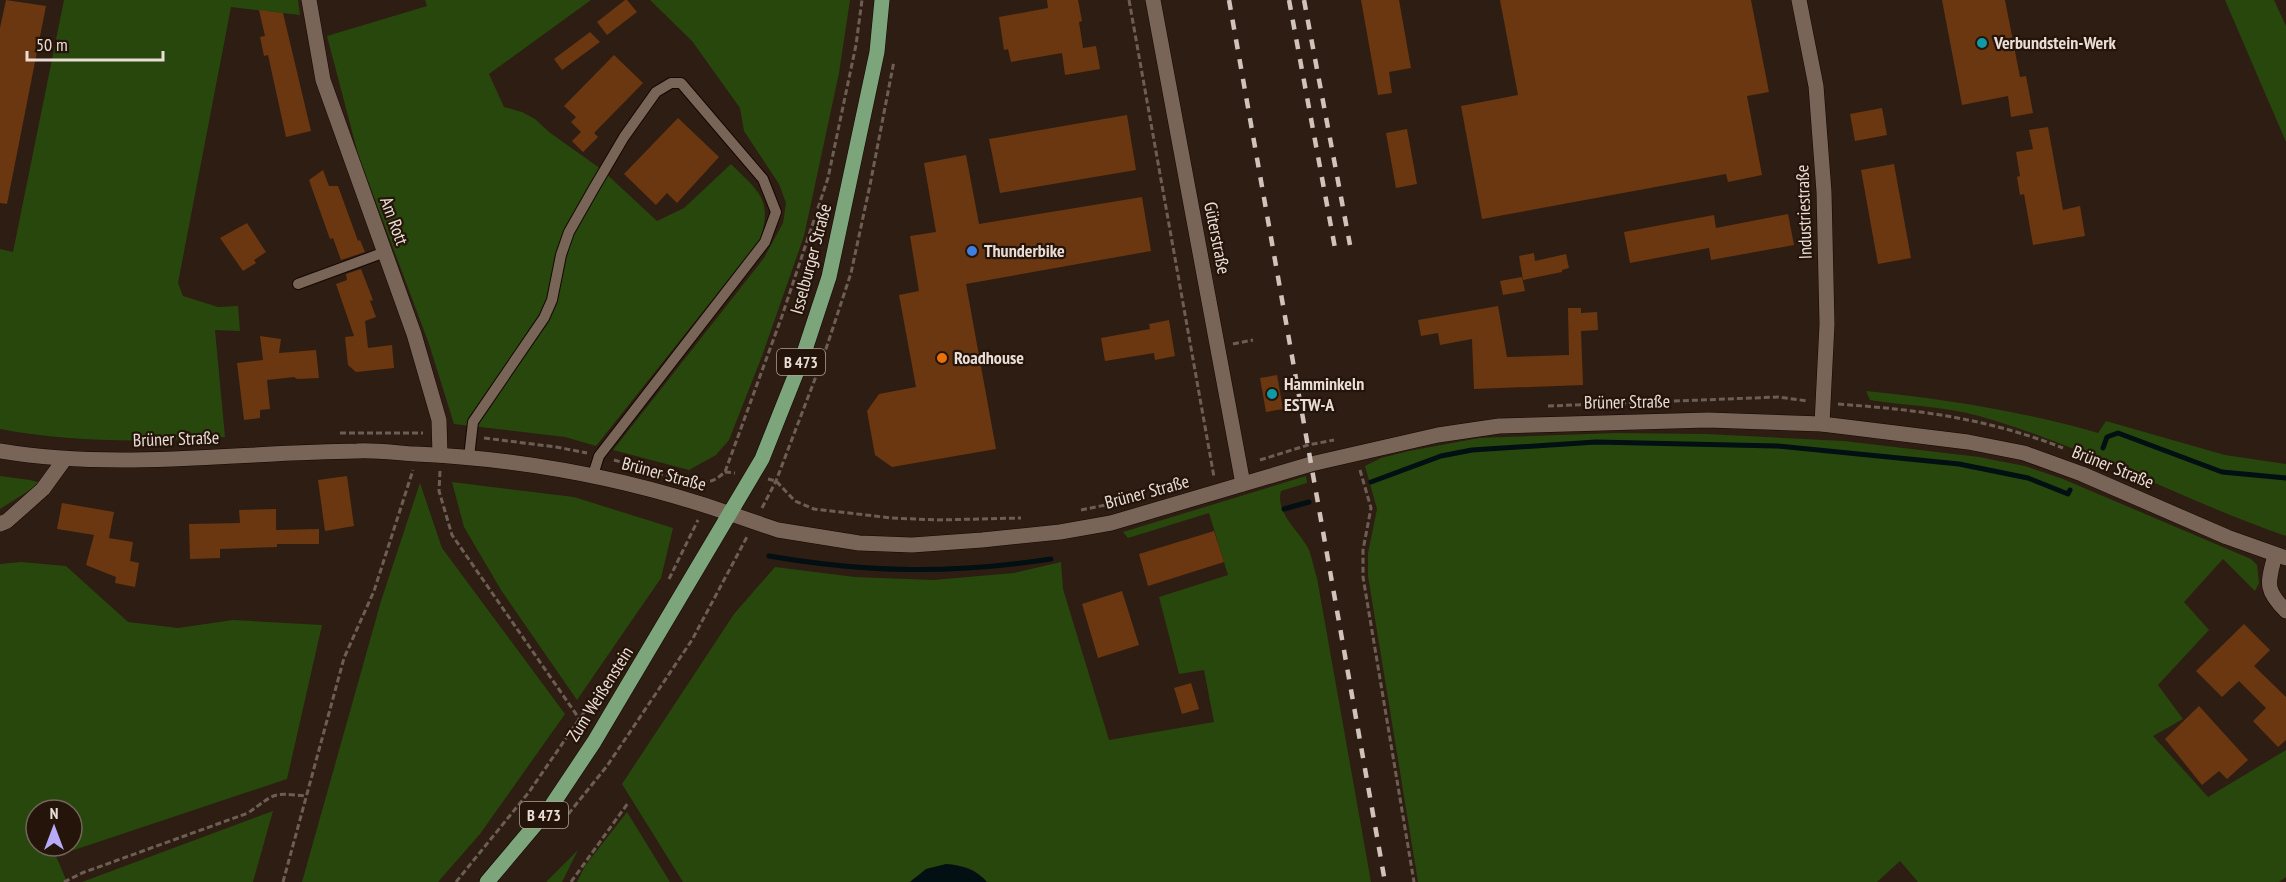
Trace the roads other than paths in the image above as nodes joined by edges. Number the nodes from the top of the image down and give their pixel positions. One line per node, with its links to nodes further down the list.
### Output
1 (309, 0): 5 (street, Am Rott)
2 (882, 0): 14 (main road, Isselburger Straße / B 473)
3 (1153, 0): 13 (street, Güterstraße)
4 (1799, 0): 7 (street, Industriestraße)
5 (384, 252): 6 (lane); 9 (street, Am Rott)
6 (298, 284)
7 (1822, 424): 13 (street, Brüner Straße); 16 (street, Brüner Straße)
8 (0, 451): 11 (street, Brüner Straße)
9 (440, 455): 10 (street, Brüner Straße); 11 (street, Brüner Straße)
10 (469, 457): 12 (street, Brüner Straße); 12 (lane)
11 (64, 460): 15 (street)
12 (593, 475): 14 (street, Brüner Straße)
13 (1243, 484): 14 (street, Brüner Straße)
14 (731, 514): 18 (main road, Zum Weißenstein / B 473)
15 (0, 524)
16 (2280, 556): 17 (street)
17 (2286, 611)
18 (487, 882)

